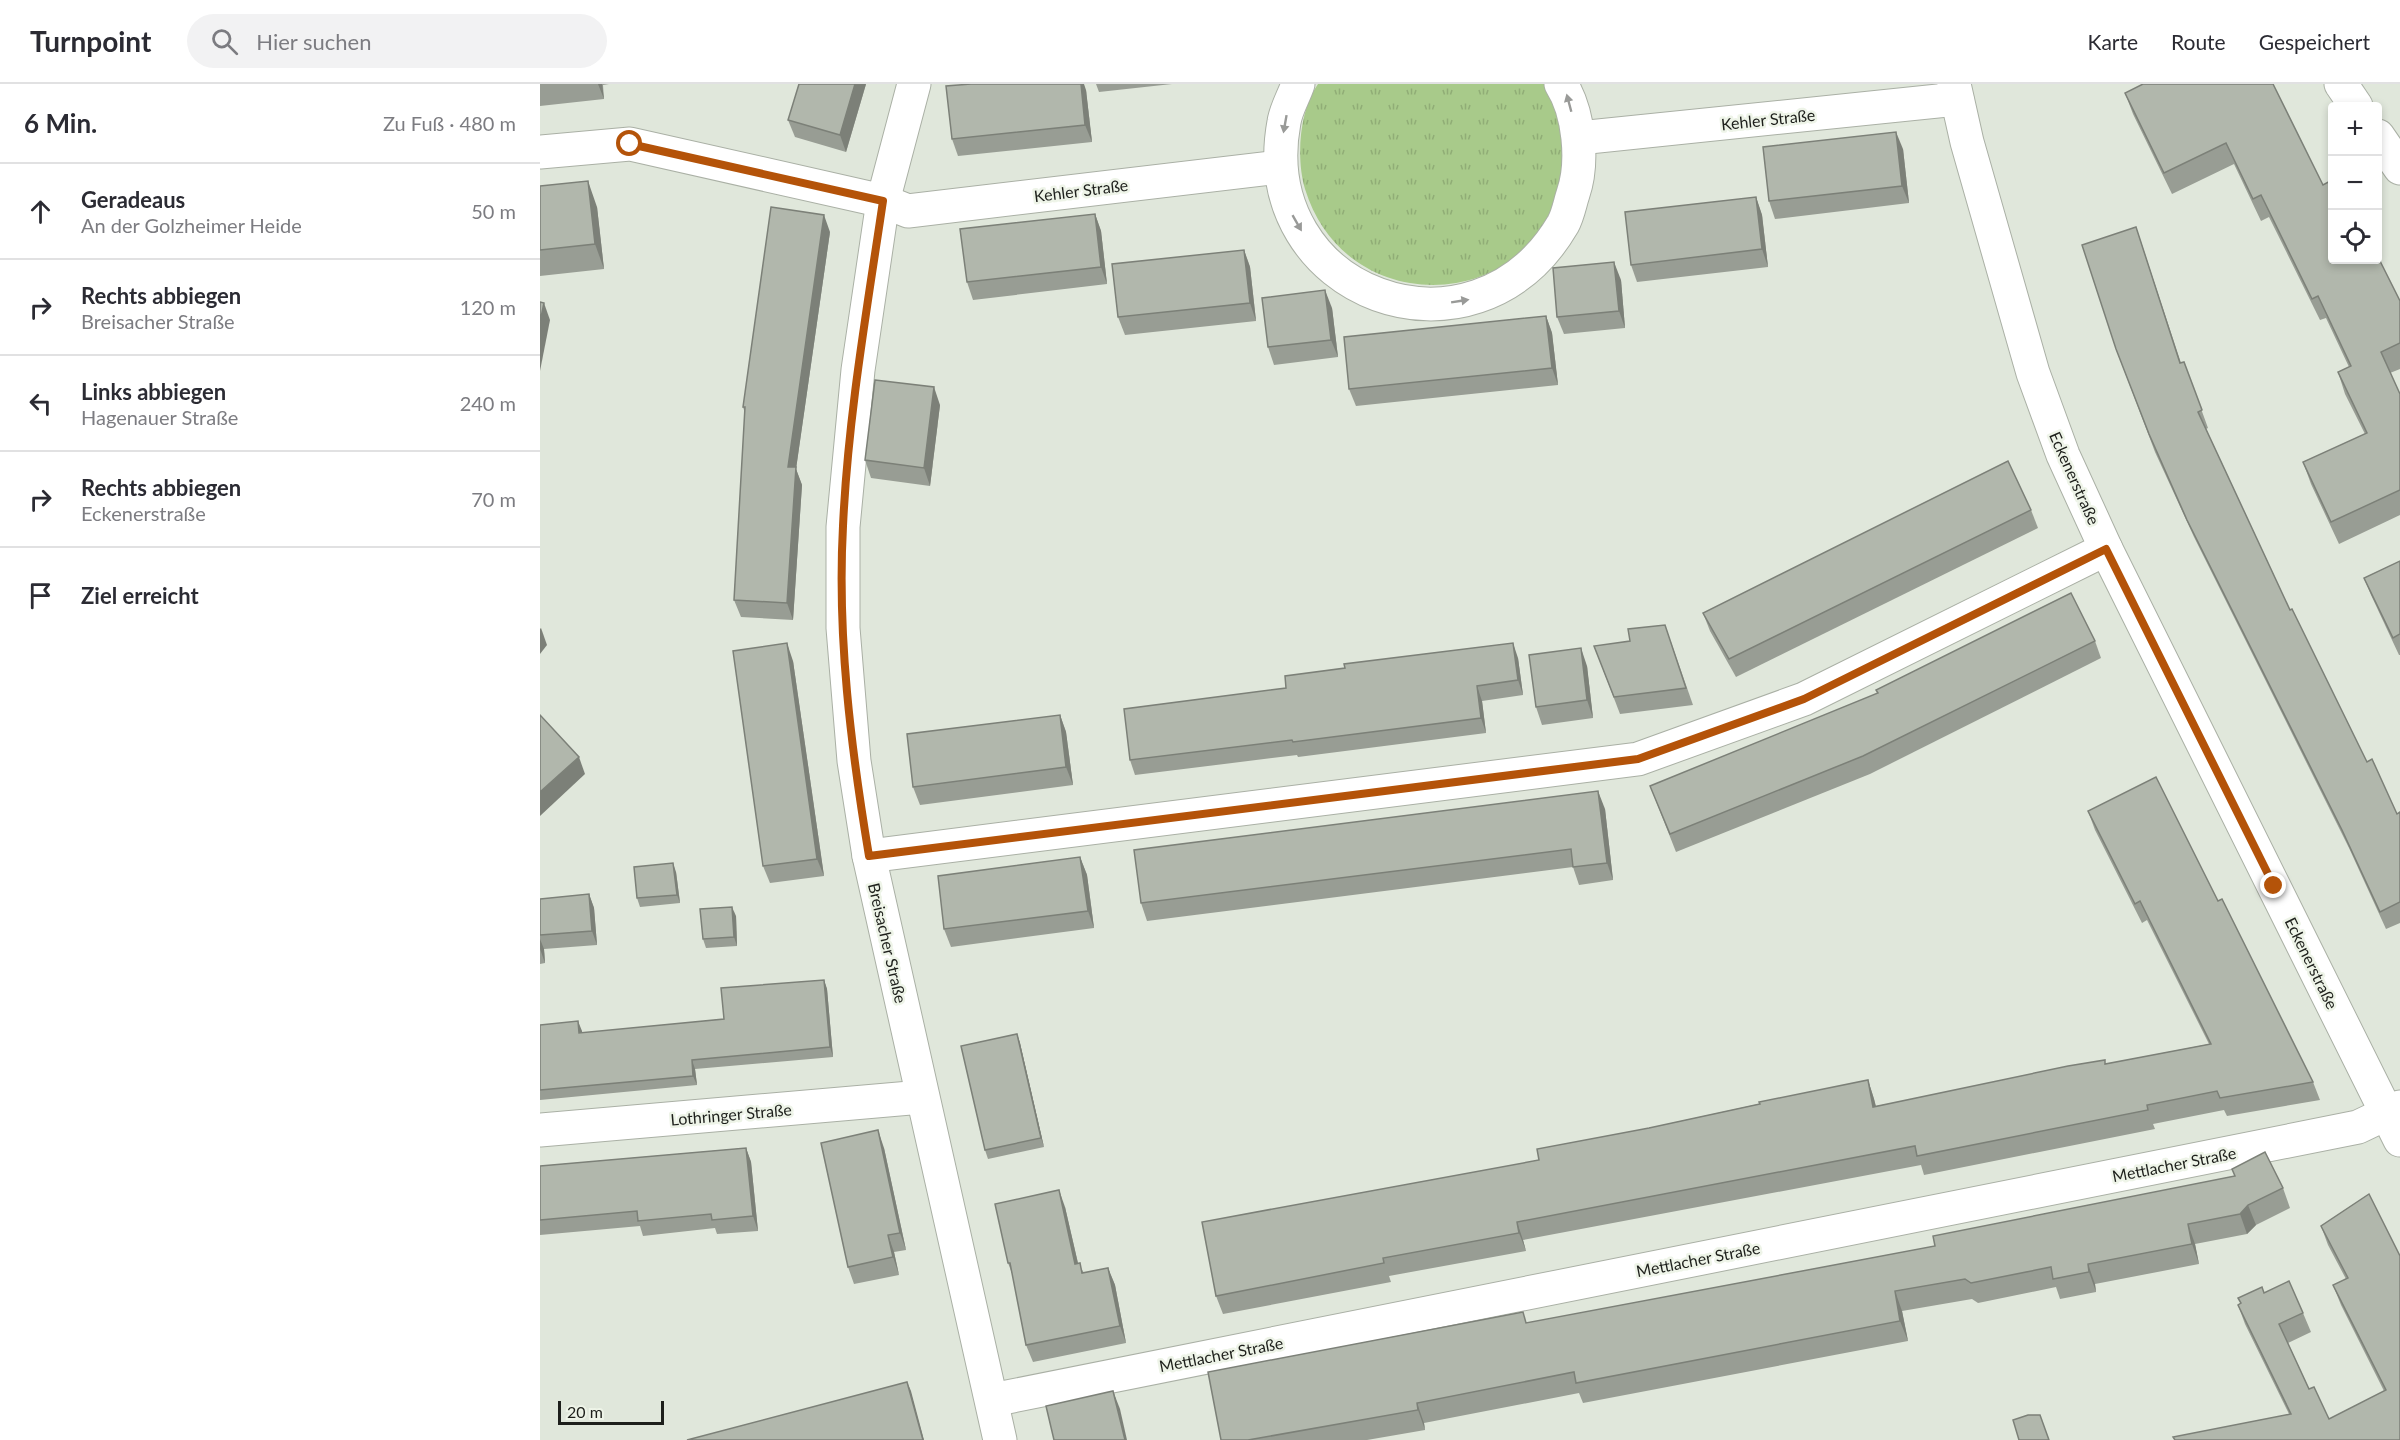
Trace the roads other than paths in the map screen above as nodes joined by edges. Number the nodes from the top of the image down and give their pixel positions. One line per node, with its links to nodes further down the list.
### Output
1 (914, 84): 12 (street, Breisacher Straße)
2 (1298, 84): 10 (street, one-way to 10)
3 (1561, 84): 7 (street, one-way to 3)
4 (2341, 84): 6 (street)
5 (1955, 92): 7 (street, Kehler Straße); 13 (street, Eckenerstraße)
6 (2353, 102)
7 (1579, 138): 10 (street, one-way to 7)
8 (2382, 142): 11 (street)
9 (540, 152): 12 (street, Kehler Straße)
10 (1280, 167): 12 (street, Kehler Straße)
11 (2400, 168)
12 (883, 201): 14 (street, Breisacher Straße)
13 (2106, 549): 14 (street); 16 (street, Eckenerstraße)
14 (869, 856): 15 (street, Breisacher Straße)
15 (922, 1097): 17 (street, Lothringer Straße); 18 (street, Breisacher Straße)
16 (2395, 1120): 18 (street, Mettlacher Straße)
17 (540, 1130)
18 (992, 1400): 19 (street, Breisacher Straße)
19 (1000, 1440)

